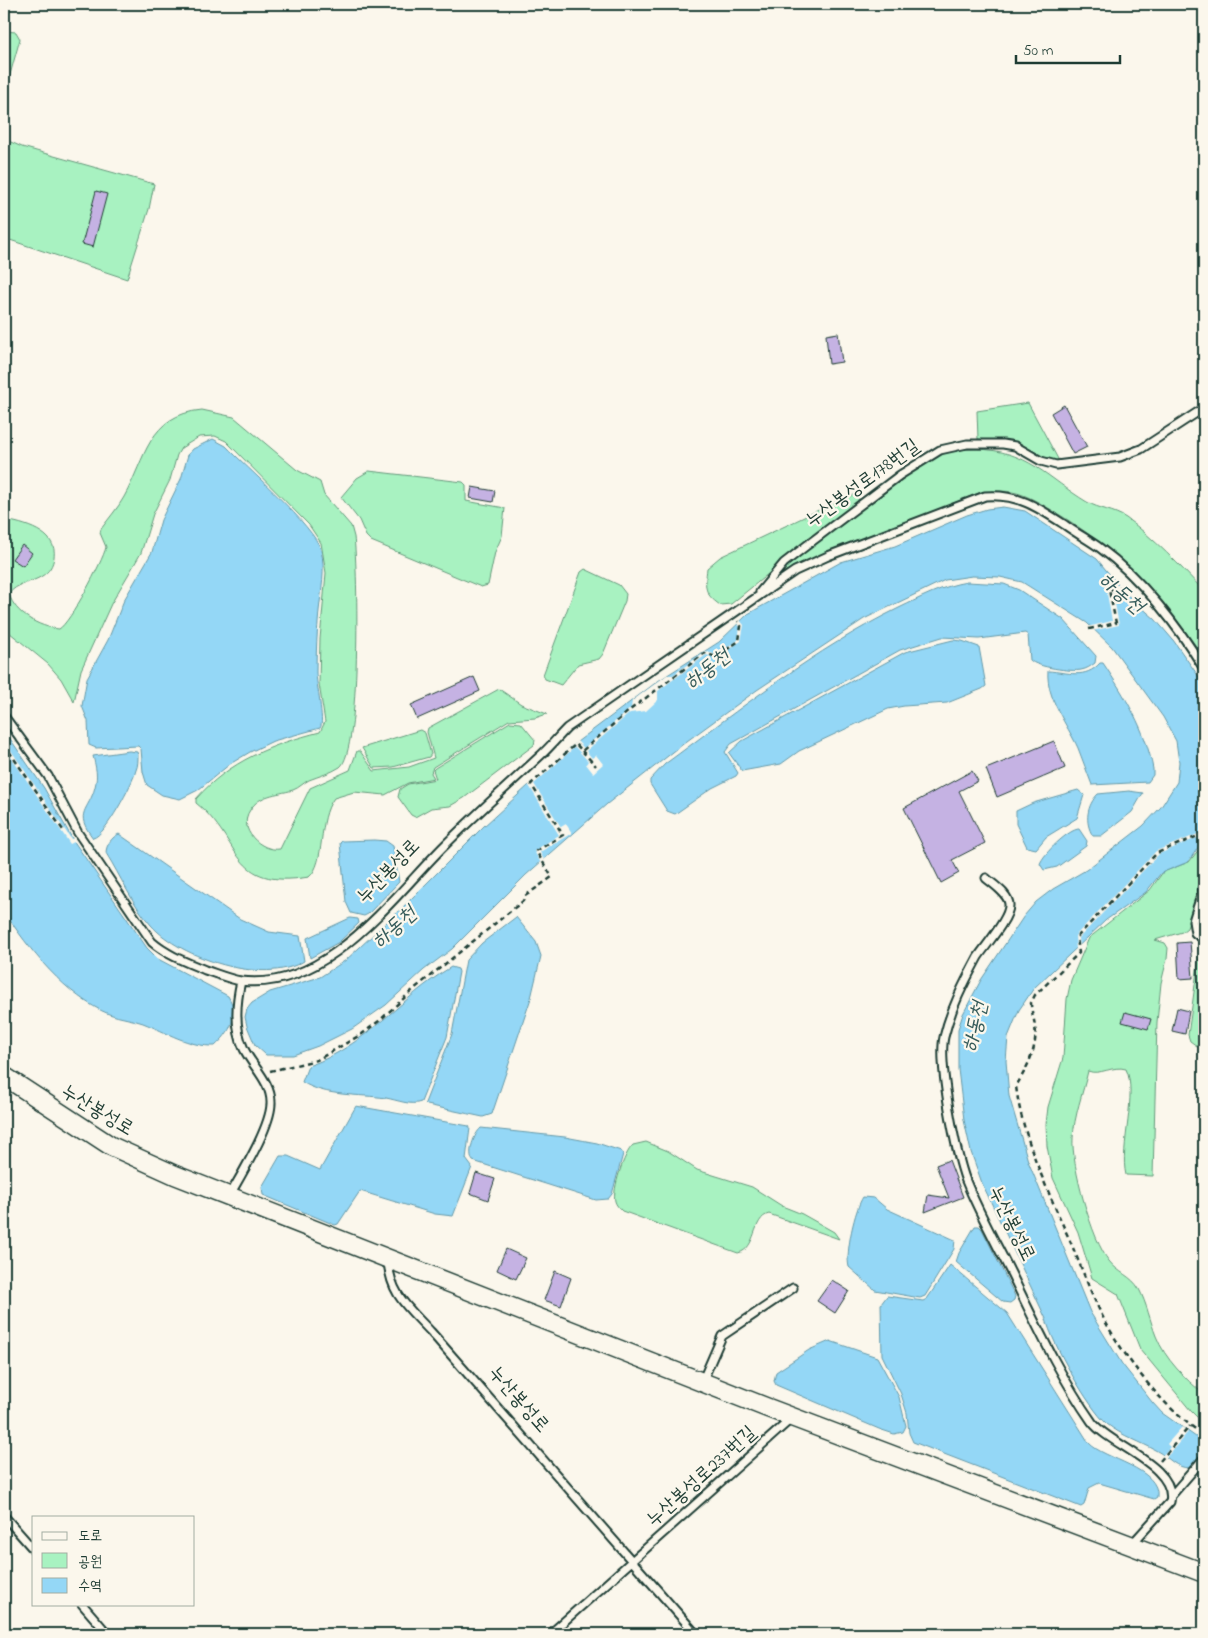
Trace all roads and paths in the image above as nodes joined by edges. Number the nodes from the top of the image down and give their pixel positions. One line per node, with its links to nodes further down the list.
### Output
1 (1204, 408): 3 (lane, 누산봉성로178번길)
2 (1138, 584): 3 (lane); 5 (path); 6 (lane)
3 (755, 598): 4 (lane, 누산봉성로)
4 (732, 614): 9 (path); 16 (lane, 누산봉성로)
5 (1089, 629)
6 (1204, 669)
7 (4, 716): 16 (lane)
8 (4, 744): 11 (path)
9 (582, 751): 10 (path); 17 (path)
10 (596, 766)
11 (66, 834)
12 (1204, 839): 24 (path)
13 (986, 878): 27 (lane, 누산봉성로)
14 (1204, 886): 15 (lane)
15 (1204, 936)
16 (242, 981): 17 (lane)
17 (260, 1072): 19 (lane)
18 (4, 1076): 19 (street, 누산봉성로)
19 (229, 1197): 20 (street, 누산봉성로)
20 (388, 1259): 22 (street, 누산봉성로); 32 (lane, 누산봉성로)
21 (793, 1288): 22 (lane)
22 (702, 1382): 23 (street, 누산봉성로)
23 (793, 1417): 30 (street, 누산봉성로); 32 (lane, 누산봉성로237번길)
24 (1190, 1426): 25 (path); 27 (path)
25 (1204, 1435)
26 (1204, 1458): 28 (lane)
27 (1154, 1468): 28 (lane, 누산봉성로)
28 (1171, 1496): 30 (lane)
29 (4, 1516): 31 (lane)
30 (1130, 1546): 33 (street, 누산봉성로)
31 (32, 1548)
32 (632, 1562): 36 (lane, 누산봉성로237번길); 37 (lane)
33 (1204, 1573)
34 (84, 1606): 35 (lane)
35 (108, 1634)
36 (550, 1634)
37 (696, 1634)

